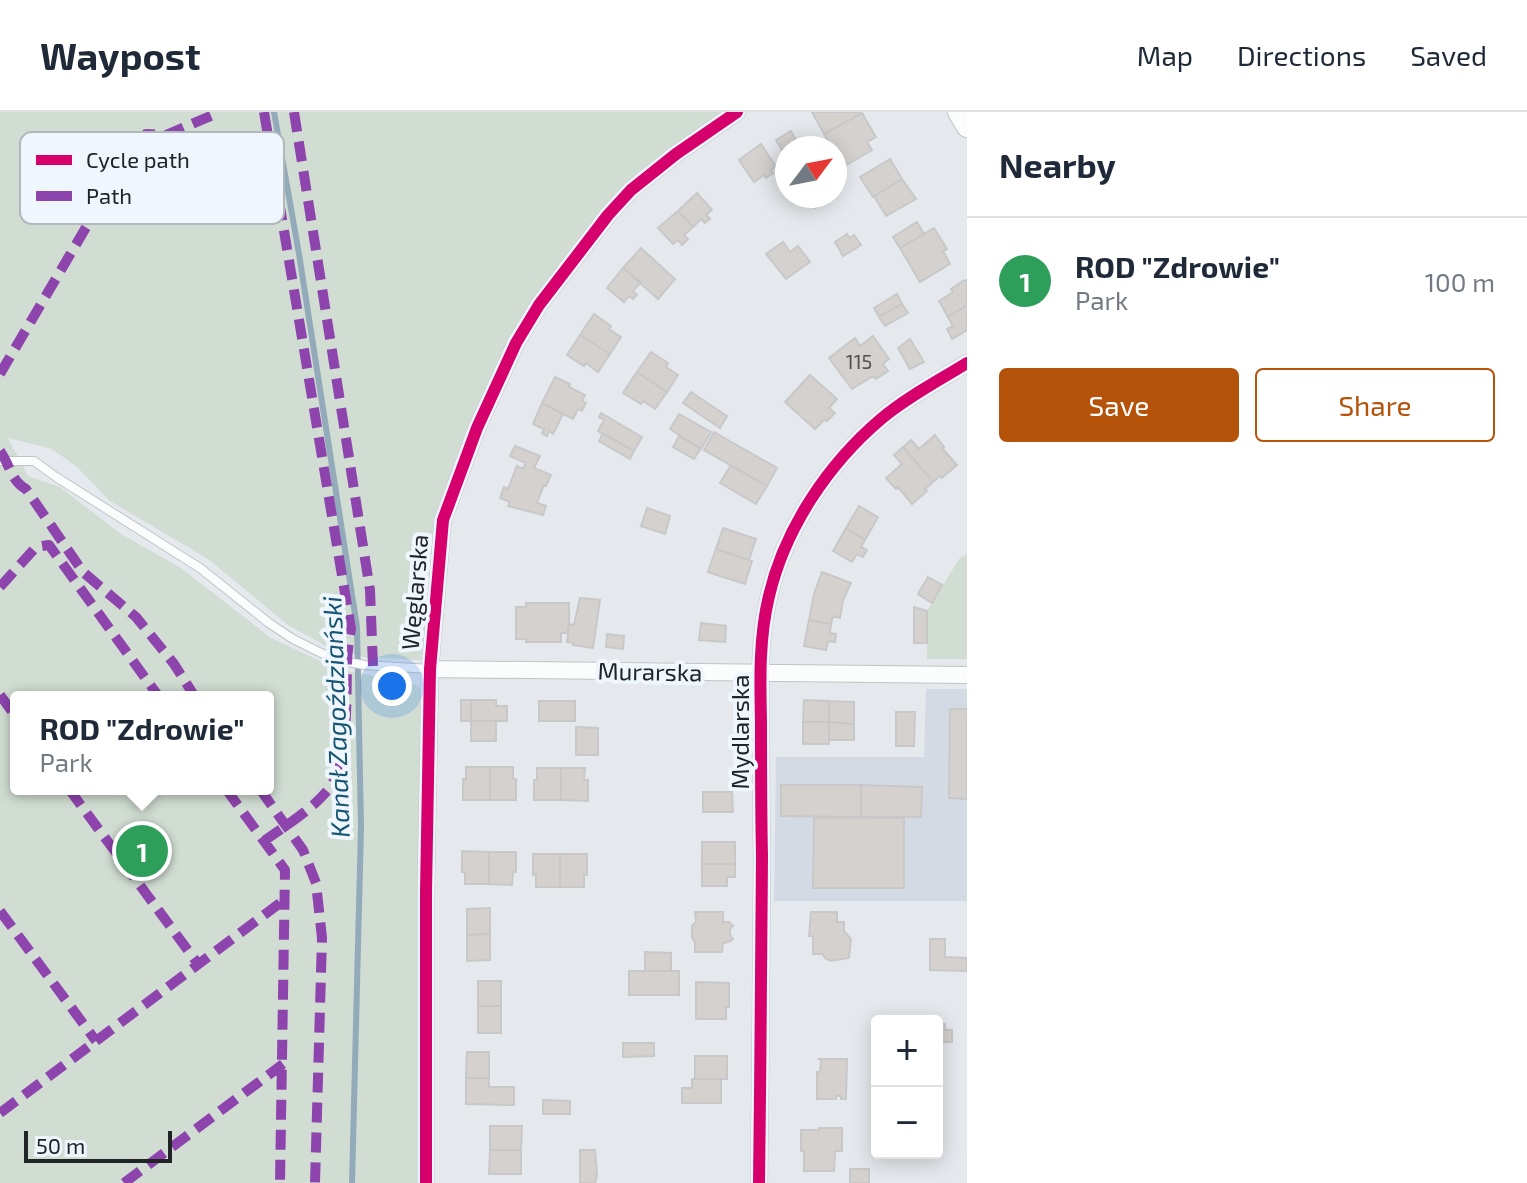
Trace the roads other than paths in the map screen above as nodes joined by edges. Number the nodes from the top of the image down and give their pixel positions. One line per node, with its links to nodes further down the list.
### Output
1 (737, 112): 6 (street, Węglarska)
2 (958, 112): 3 (street)
3 (967, 127)
4 (967, 363): 7 (street, Mydlarska)
5 (0, 461): 6 (lane)
6 (430, 669): 7 (street, Murarska); 9 (street, Węglarska)
7 (760, 672): 8 (street, Murarska); 10 (street, Mydlarska)
8 (967, 675)
9 (426, 1183)
10 (759, 1183)

